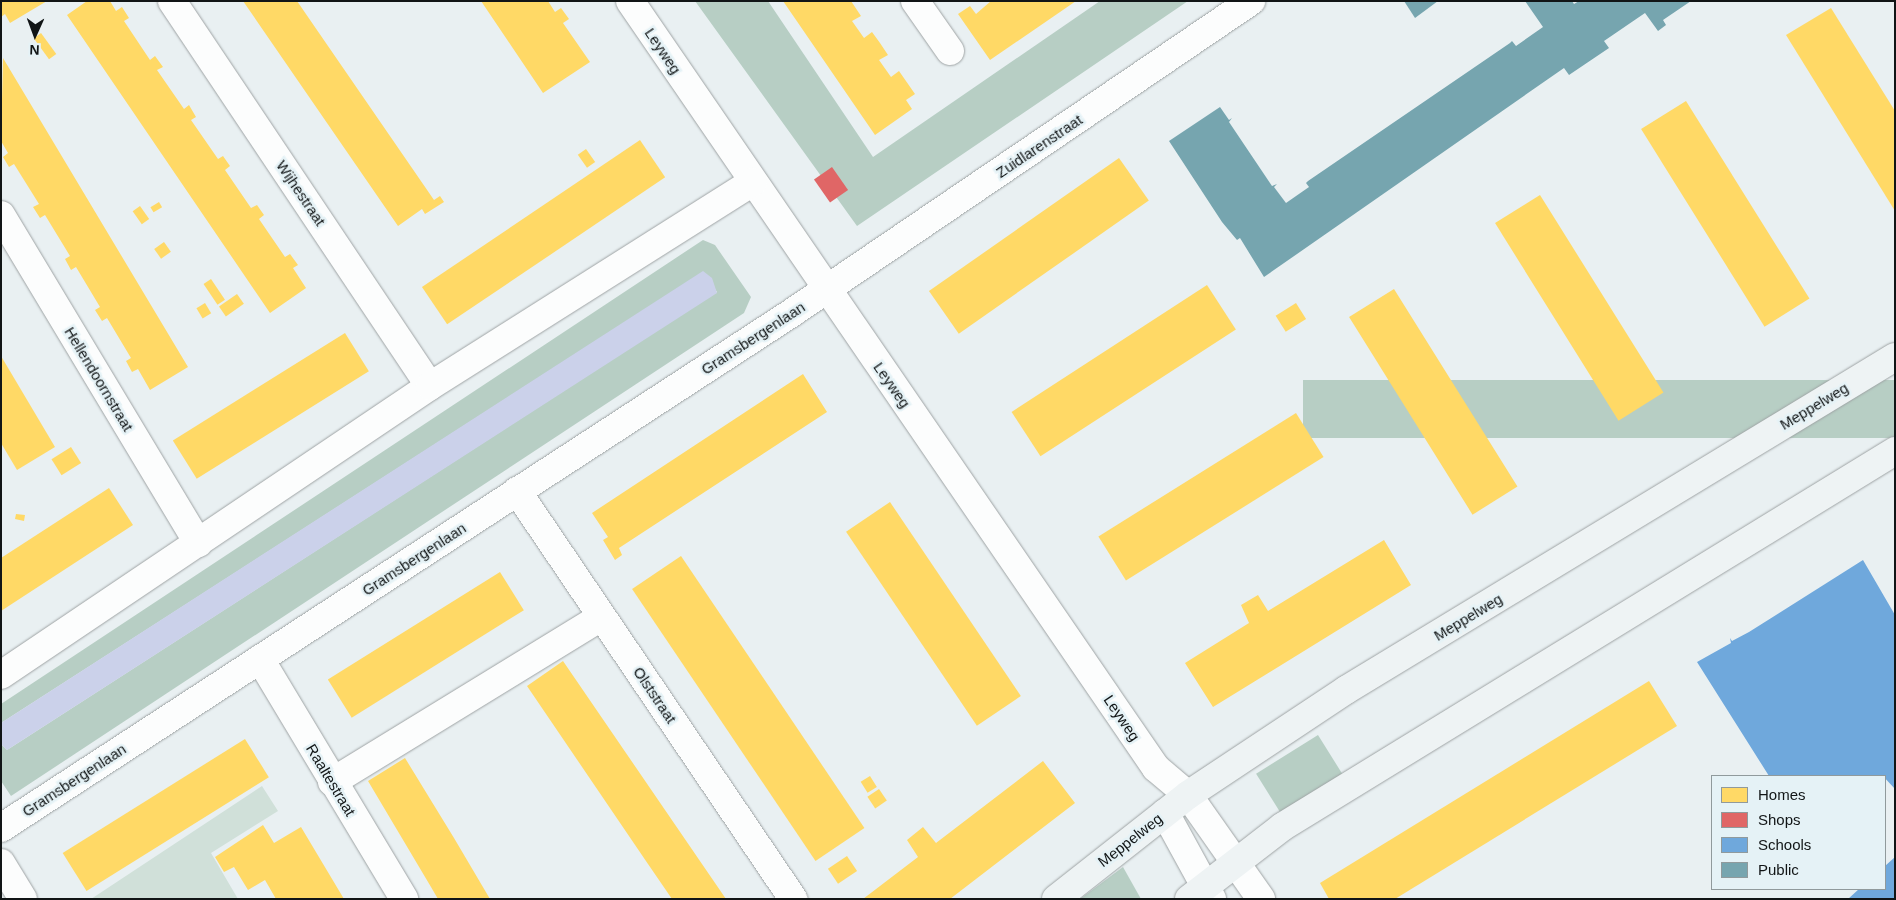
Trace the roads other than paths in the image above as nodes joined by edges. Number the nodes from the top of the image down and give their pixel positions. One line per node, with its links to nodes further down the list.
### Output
1 (172, 1): 10 (street, Wijhestraat)
2 (630, 1): 6 (street, Leyweg)
3 (915, 1): 5 (street)
4 (1251, 1): 8 (street, Zuidlarenstraat)
5 (950, 51)
6 (753, 182): 8 (street, Leyweg); 10 (street)
7 (1, 216): 13 (street, Hellendoornstraat)
8 (826, 290): 12 (street, Gramsbergenlaan); 17 (street, Leyweg)
9 (1895, 357): 19 (main road, Meppelweg)
10 (430, 386): 13 (street)
11 (1895, 451): 22 (main road)
12 (517, 491): 14 (street, Olststraat); 15 (street, Gramsbergenlaan)
13 (198, 543): 16 (street)
14 (601, 617): 18 (street); 27 (street, Olststraat)
15 (260, 659): 18 (street, Raaltestraat); 21 (street, Gramsbergenlaan)
16 (1, 675)
17 (1156, 768): 19 (street, Leyweg); 20 (street, Leyweg)
18 (332, 782): 26 (street, Raaltestraat)
19 (1188, 795): 20 (main road, Meppelweg); 22 (street, Leyweg)
20 (1165, 813): 24 (street, Leyweg); 28 (main road, Meppelweg)
21 (1, 828)
22 (1235, 861): 24 (main road); 29 (street, Leyweg)
23 (1, 863): 25 (street)
24 (1201, 895)
25 (23, 899)
26 (404, 899)
27 (793, 899)
28 (1056, 899)
29 (1262, 899)

